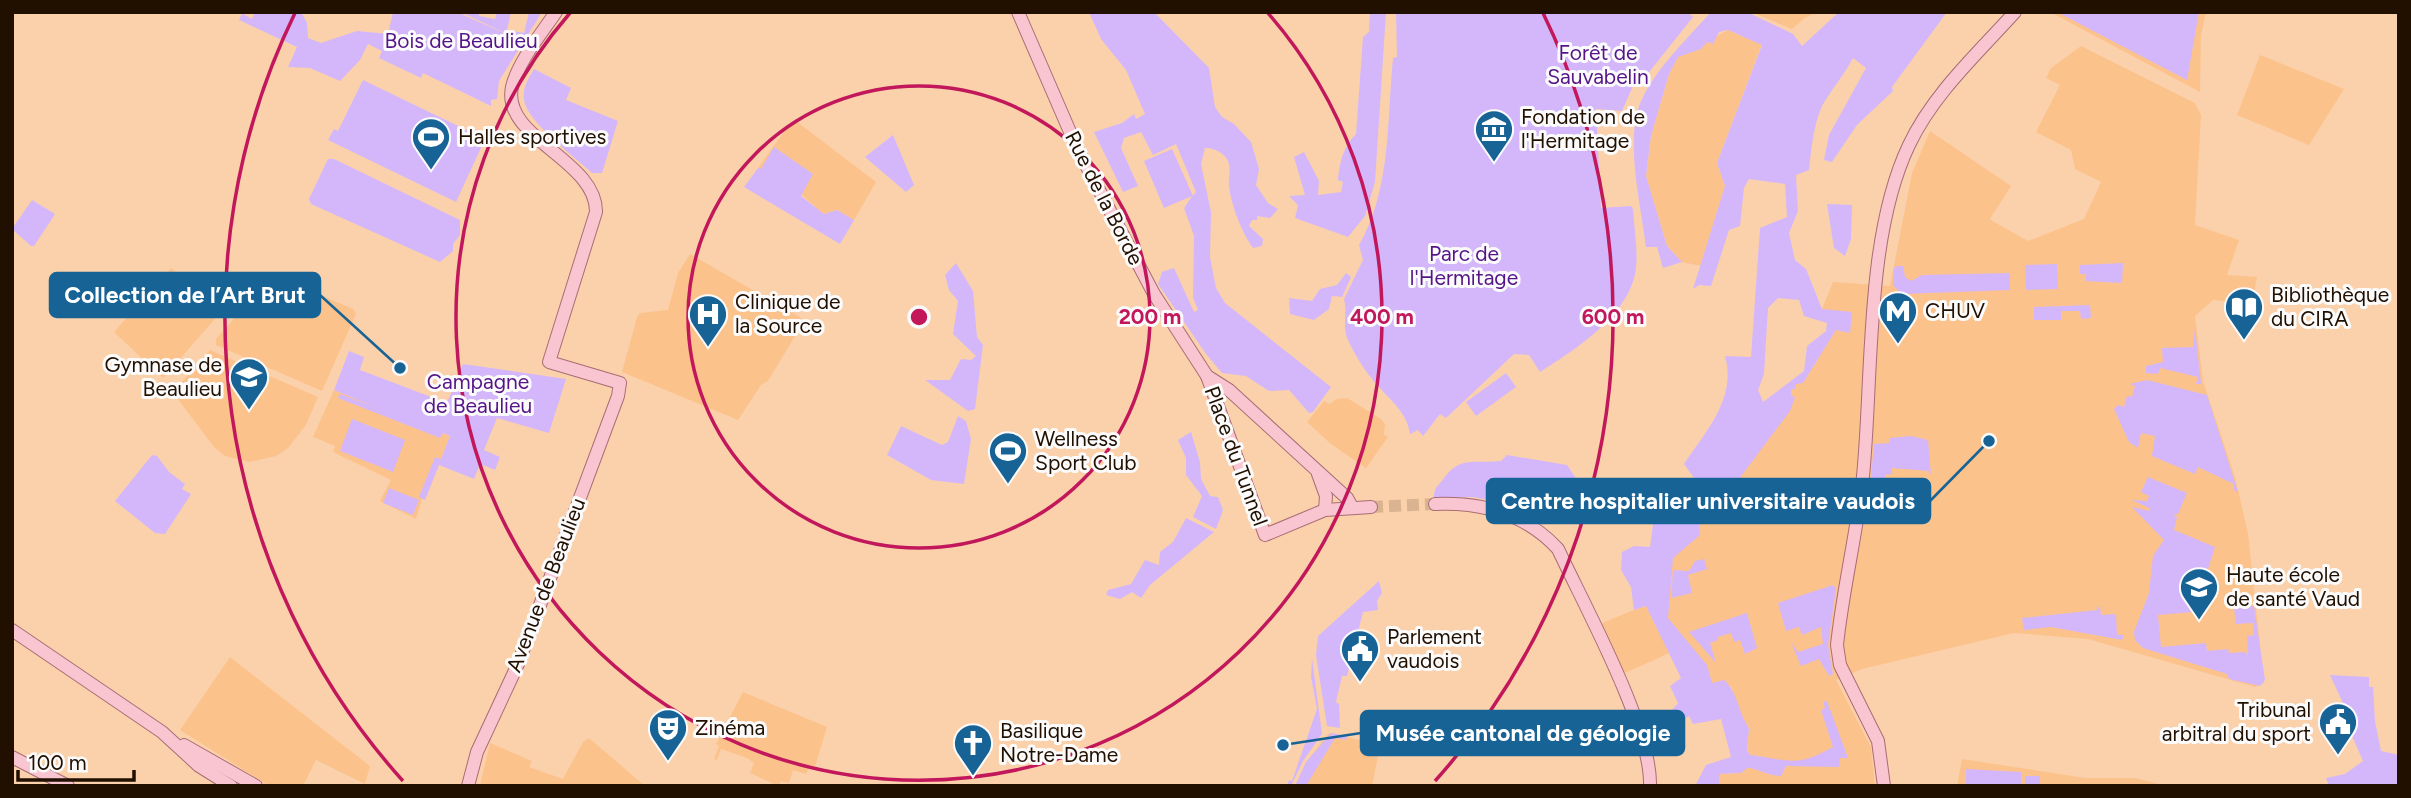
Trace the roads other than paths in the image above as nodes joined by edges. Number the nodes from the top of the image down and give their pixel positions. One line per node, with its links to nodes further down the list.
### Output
1 (556, 12): 17 (main road, Avenue de Beaulieu)
2 (1018, 12): 4 (main road, Rue de la Borde)
3 (2014, 12): 19 (main road)
4 (1207, 376): 5 (main road, Place du Tunnel); 9 (main road, Place du Tunnel)
5 (1318, 474): 7 (main road, Place du Tunnel); 9 (main road)
6 (1435, 504): 18 (main road)
7 (1352, 507): 8 (main road, Place du Tunnel); 9 (main road, Place du Tunnel)
8 (1371, 507)
9 (1325, 510)
10 (12, 631): 11 (main road)
11 (174, 741): 14 (main road); 15 (main road); 16 (main road)
12 (12, 757): 13 (main road)
13 (68, 786)
14 (231, 786)
15 (243, 786)
16 (256, 786)
17 (468, 786)
18 (1650, 786)
19 (1884, 786)

